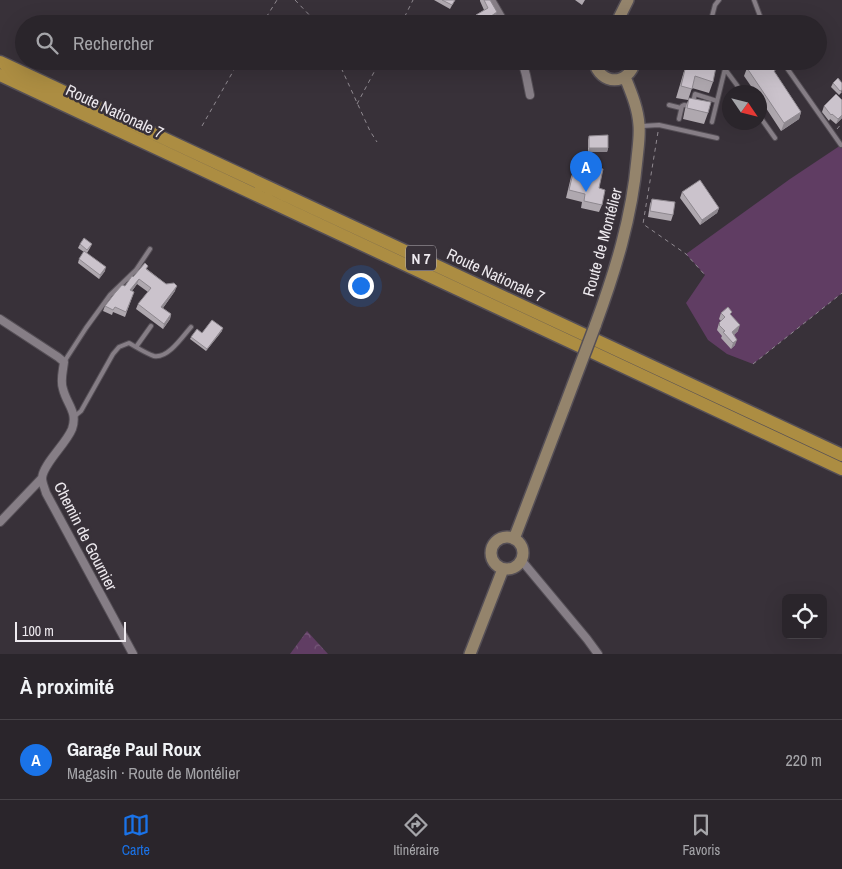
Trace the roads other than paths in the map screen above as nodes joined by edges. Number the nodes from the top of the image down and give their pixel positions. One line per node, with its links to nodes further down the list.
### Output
1 (491, 0): 5 (street)
2 (628, 0): 6 (main road)
3 (719, 0): 7 (lane)
4 (754, 0): 8 (lane)
5 (500, 15)
6 (620, 15)
7 (712, 15)
8 (760, 15)
9 (0, 62): 10 (highway, Route Nationale 7 / N 7)
10 (15, 69)
11 (17, 70): 38 (highway, Route Nationale 7 / N 7)
12 (525, 70): 20 (street)
13 (597, 70): 18 (main road)
14 (632, 70): 18 (main road)
15 (725, 70): 19 (lane); 21 (lane)
16 (788, 70): 30 (lane)
17 (0, 76): 39 (highway, Route Nationale 7 / N 7)
18 (625, 77): 26 (main road, Route de Montélier)
19 (737, 85)
20 (530, 95)
21 (717, 100): 23 (lane); 25 (lane)
22 (669, 105): 23 (lane)
23 (681, 108): 24 (lane)
24 (679, 118)
25 (712, 122)
26 (640, 126): 28 (lane); 42 (main road, Route de Montélier, bridge)
27 (767, 127): 29 (lane)
28 (717, 138)
29 (775, 138)
30 (841, 145)
31 (150, 249): 36 (lane)
32 (0, 319): 36 (street)
33 (151, 326): 35 (lane)
34 (191, 327): 35 (lane)
35 (136, 347): 37 (lane)
36 (64, 362): 37 (street)
37 (75, 416): 40 (street, Chemin de Gournier)
38 (842, 455)
39 (842, 468)
40 (42, 478): 41 (street); 45 (street, Chemin de Gournier)
41 (0, 522)
42 (514, 538): 43 (main road); 44 (main road)
43 (522, 561): 44 (main road); 47 (street)
44 (503, 569): 46 (main road)
45 (133, 654)
46 (470, 654)
47 (598, 654)

